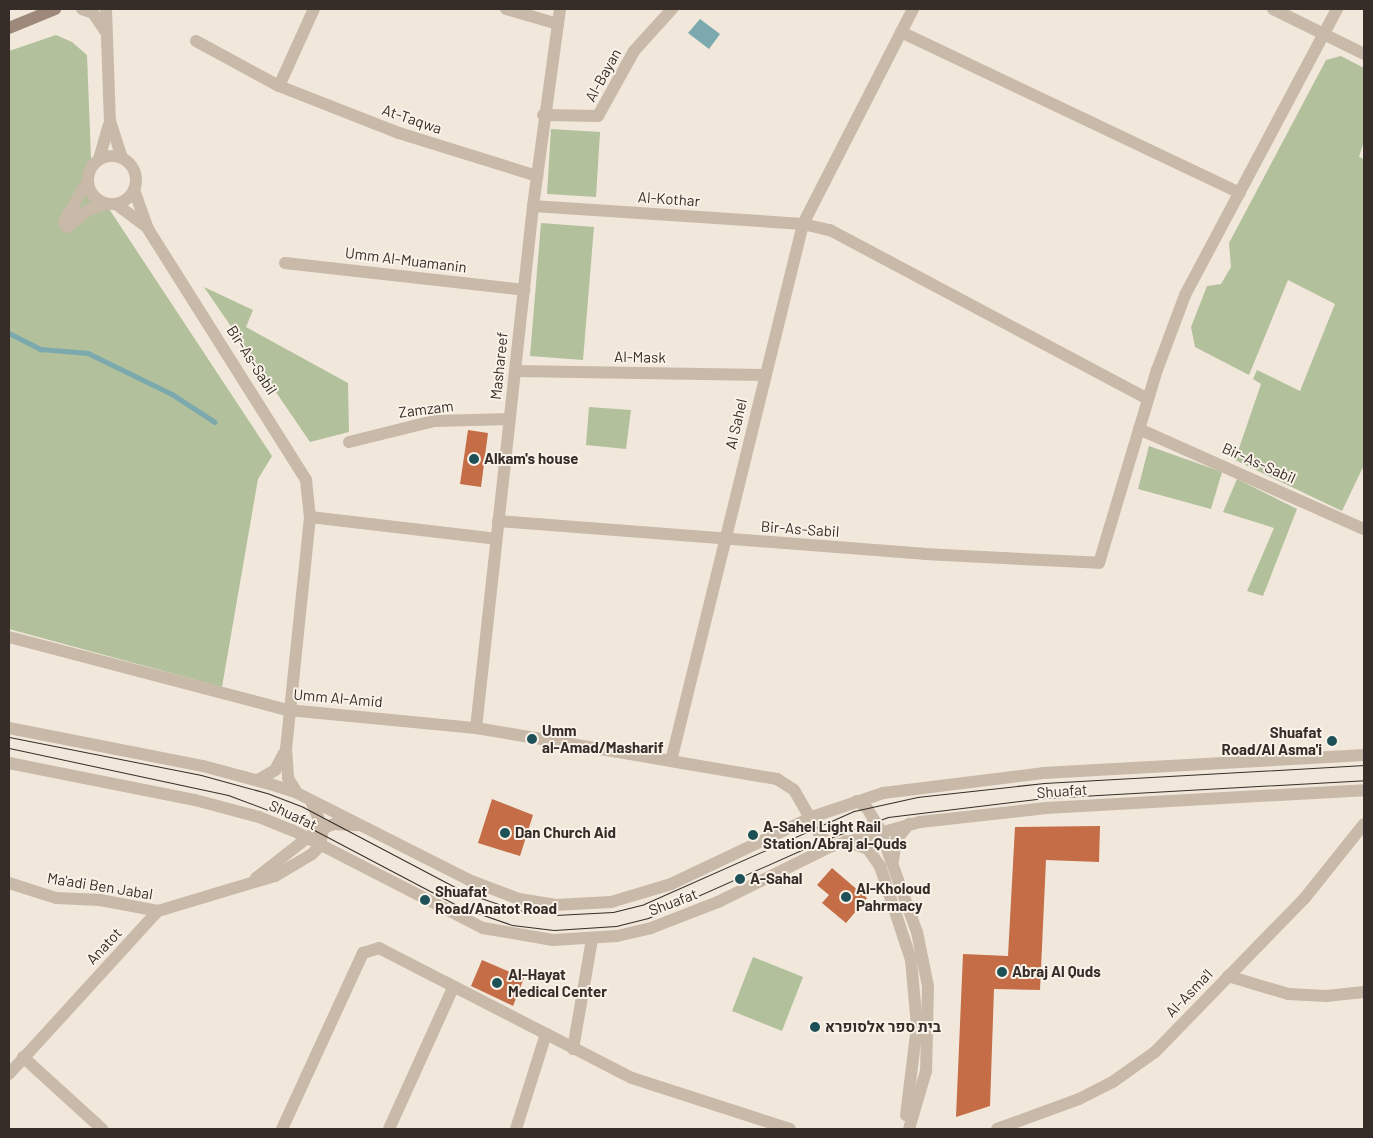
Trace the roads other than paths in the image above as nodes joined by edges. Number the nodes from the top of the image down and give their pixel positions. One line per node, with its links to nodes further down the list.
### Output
1 (55, 9): 12 (main road)
2 (82, 9): 13 (street)
3 (106, 9): 13 (street)
4 (314, 9): 18 (street)
5 (506, 9): 11 (street)
6 (560, 9): 11 (street, Mashareef)
7 (672, 9): 19 (street, Al-Bayan)
8 (913, 9): 14 (street, Al Sahel)
9 (1273, 9): 15 (street)
10 (1337, 9): 15 (street)
11 (558, 24): 19 (street, Mashareef)
12 (9, 28)
13 (105, 31): 20 (street)
14 (901, 32): 26 (street); 29 (street, Al Sahel)
15 (1324, 33): 17 (street); 26 (street)
16 (196, 41): 18 (street, At-Taqwa)
17 (1364, 54)
18 (278, 86): 23 (street, At-Taqwa)
19 (543, 115): 23 (street, Mashareef)
20 (110, 120): 21 (street); 22 (street)
21 (122, 158): 22 (street); 25 (street)
22 (99, 159): 24 (street)
23 (537, 176): 28 (street, Mashareef)
24 (87, 182): 27 (street); 27 (street)
25 (134, 190): 27 (street); 30 (street, Bir-As-Sabil)
26 (1240, 193): 35 (street)
27 (111, 204): 30 (street, Bir-As-Sabil)
28 (533, 206): 29 (street, Al-Kothar); 32 (street, Mashareef)
29 (802, 224): 34 (street, Al Sahel); 35 (street, Al-Kothar)
30 (148, 229): 39 (street, Bir-As-Sabil)
31 (285, 263): 32 (street, Umm Al-Muamanin)
32 (524, 290): 33 (street, Mashareef)
33 (515, 371): 34 (street, Al-Mask); 36 (street, Mashareef)
34 (764, 375): 43 (street, Al Sahel)
35 (1148, 399): 37 (street)
36 (510, 420): 38 (street, Zamzam); 40 (street, Mashareef)
37 (1138, 429): 41 (street, Bir-As-Sabil); 43 (street, Bir-As-Sabil)
38 (349, 442)
39 (310, 517): 42 (street); 45 (street, Bir-As-Sabil)
40 (498, 521): 42 (street, Mashareef); 43 (street, Bir-As-Sabil)
41 (1364, 529)
42 (496, 539): 47 (street, Mashareef)
43 (727, 539): 50 (street, Al Sahel)
44 (9, 637): 45 (street, Umm Al-Amid)
45 (288, 710): 47 (street, Umm Al-Amid); 48 (street, Bir-As-Sabil)
46 (9, 728): 52 (street, Shuafat)
47 (476, 728): 50 (street, Umm Al-Amid)
48 (286, 748): 52 (street, Bir-As-Sabil); 54 (street, Bir-As-Sabil)
49 (1364, 754): 56 (street, Shuafat)
50 (671, 761): 57 (street)
51 (9, 763): 63 (street, Shuafat)
52 (258, 780): 54 (street, Shuafat)
53 (1364, 790): 58 (street, Shuafat)
54 (297, 793): 55 (street, Shuafat)
55 (311, 801): 60 (street, Shuafat); 61 (street)
56 (857, 801): 57 (street, Shuafat); 62 (street)
57 (812, 817): 60 (street, Shuafat); 66 (street)
58 (909, 824): 62 (street, Shuafat); 67 (street)
59 (1364, 824): 72 (street, Al-Asma'l)
60 (356, 825): 61 (street)
61 (323, 828): 63 (street); 65 (street)
62 (880, 830): 64 (street, Shuafat); 67 (street)
63 (306, 838): 65 (street, Shuafat); 69 (street)
64 (846, 841): 66 (street, Shuafat); 84 (street)
65 (320, 846): 69 (street); 71 (street, Shuafat)
66 (832, 846): 71 (street, Shuafat)
67 (893, 864): 85 (street)
68 (9, 883): 70 (street, Ma'adi Ben Jabal)
69 (250, 884): 70 (street)
70 (158, 912): 77 (street, Anatot)
71 (592, 939): 76 (street)
72 (1228, 976): 74 (street); 86 (street, Al-Asma'l)
73 (453, 988): 75 (street); 80 (street); 81 (street)
74 (1364, 992)
75 (546, 1034): 76 (street); 82 (street)
76 (573, 1049): 83 (street)
77 (24, 1057): 78 (street, Anatot); 79 (street)
78 (9, 1074)
79 (102, 1129)
80 (282, 1129)
81 (389, 1129)
82 (516, 1129)
83 (790, 1129)
84 (903, 1129)
85 (908, 1129)
86 (997, 1129)

